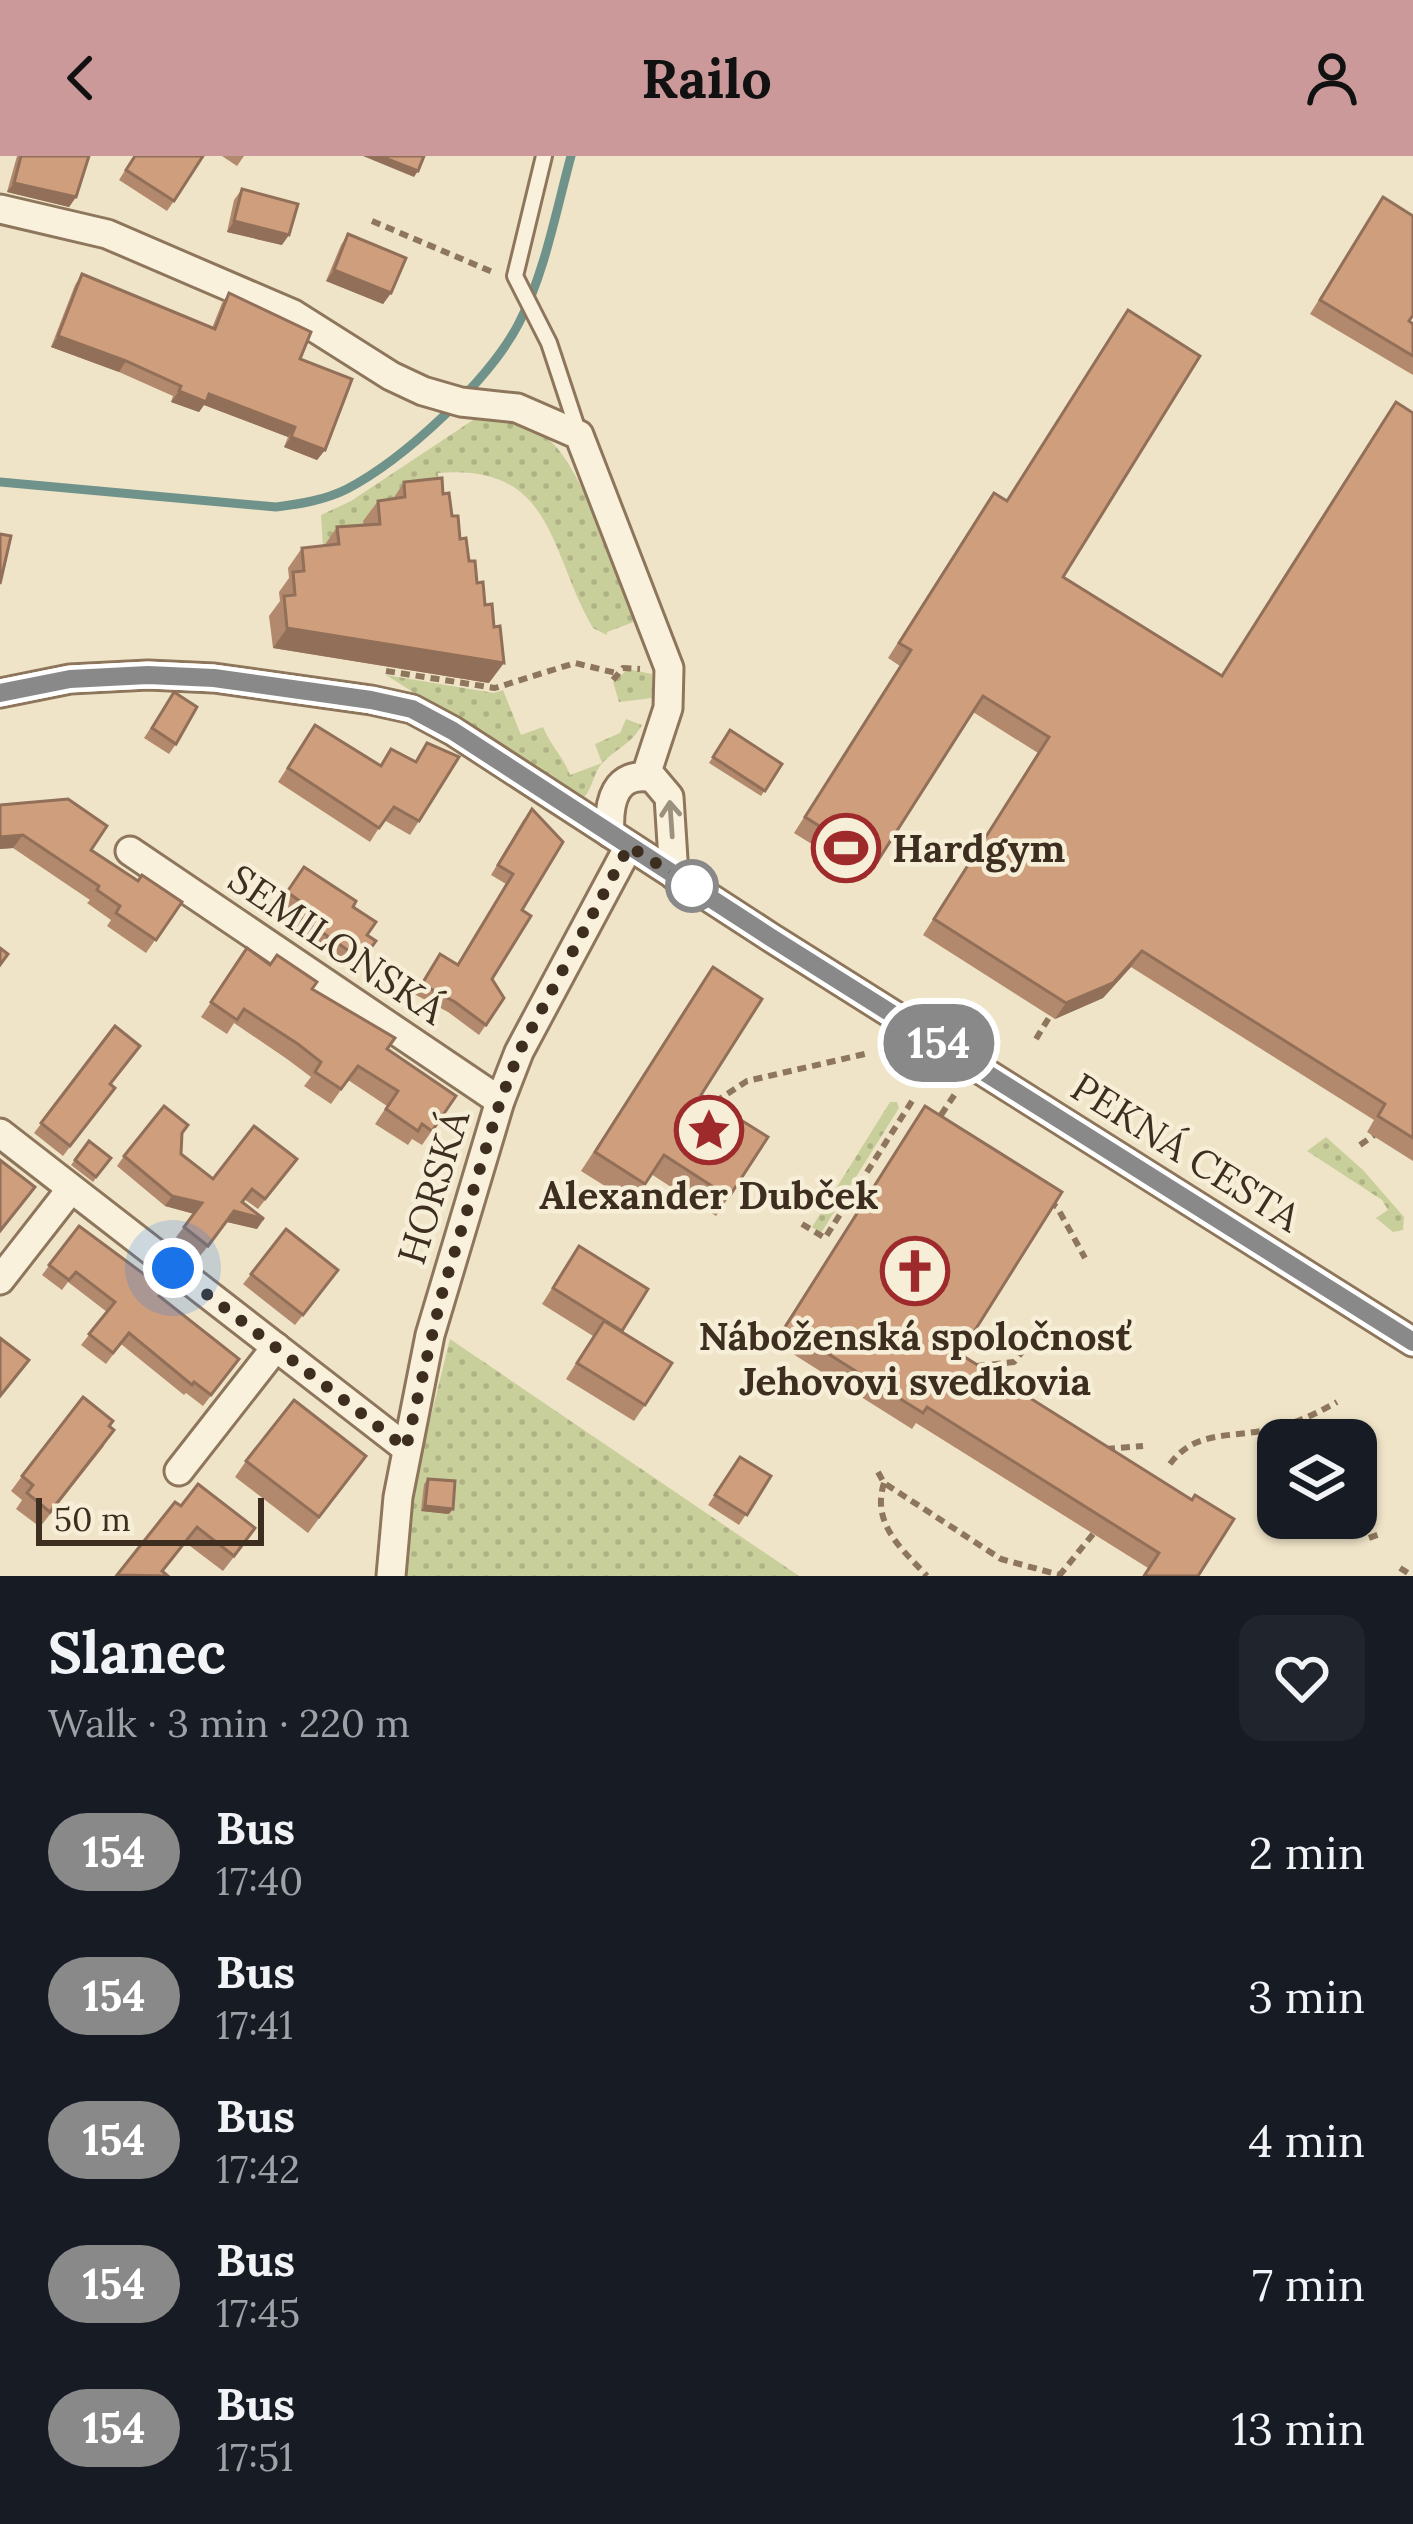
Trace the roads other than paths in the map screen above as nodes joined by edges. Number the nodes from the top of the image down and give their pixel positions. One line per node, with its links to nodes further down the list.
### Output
1 (544, 156): 3 (lane)
2 (0, 209): 3 (street)
3 (579, 435): 5 (street)
4 (0, 693): 6 (street, PEKNÁ CESTA)
5 (646, 776): 6 (street); 8 (street, one-way to 5)
6 (619, 839): 8 (street, PEKNÁ CESTA); 9 (street, HORSKÁ)
7 (130, 851): 9 (street, SEMILONSKÁ)
8 (674, 875): 13 (street, PEKNÁ CESTA)
9 (500, 1102): 15 (street, HORSKÁ)
10 (0, 1133): 11 (street)
11 (71, 1189): 12 (street); 14 (street)
12 (0, 1280)
13 (1413, 1342)
14 (276, 1348): 15 (street); 16 (street)
15 (406, 1448): 17 (street, HORSKÁ)
16 (179, 1471)
17 (392, 1576)

